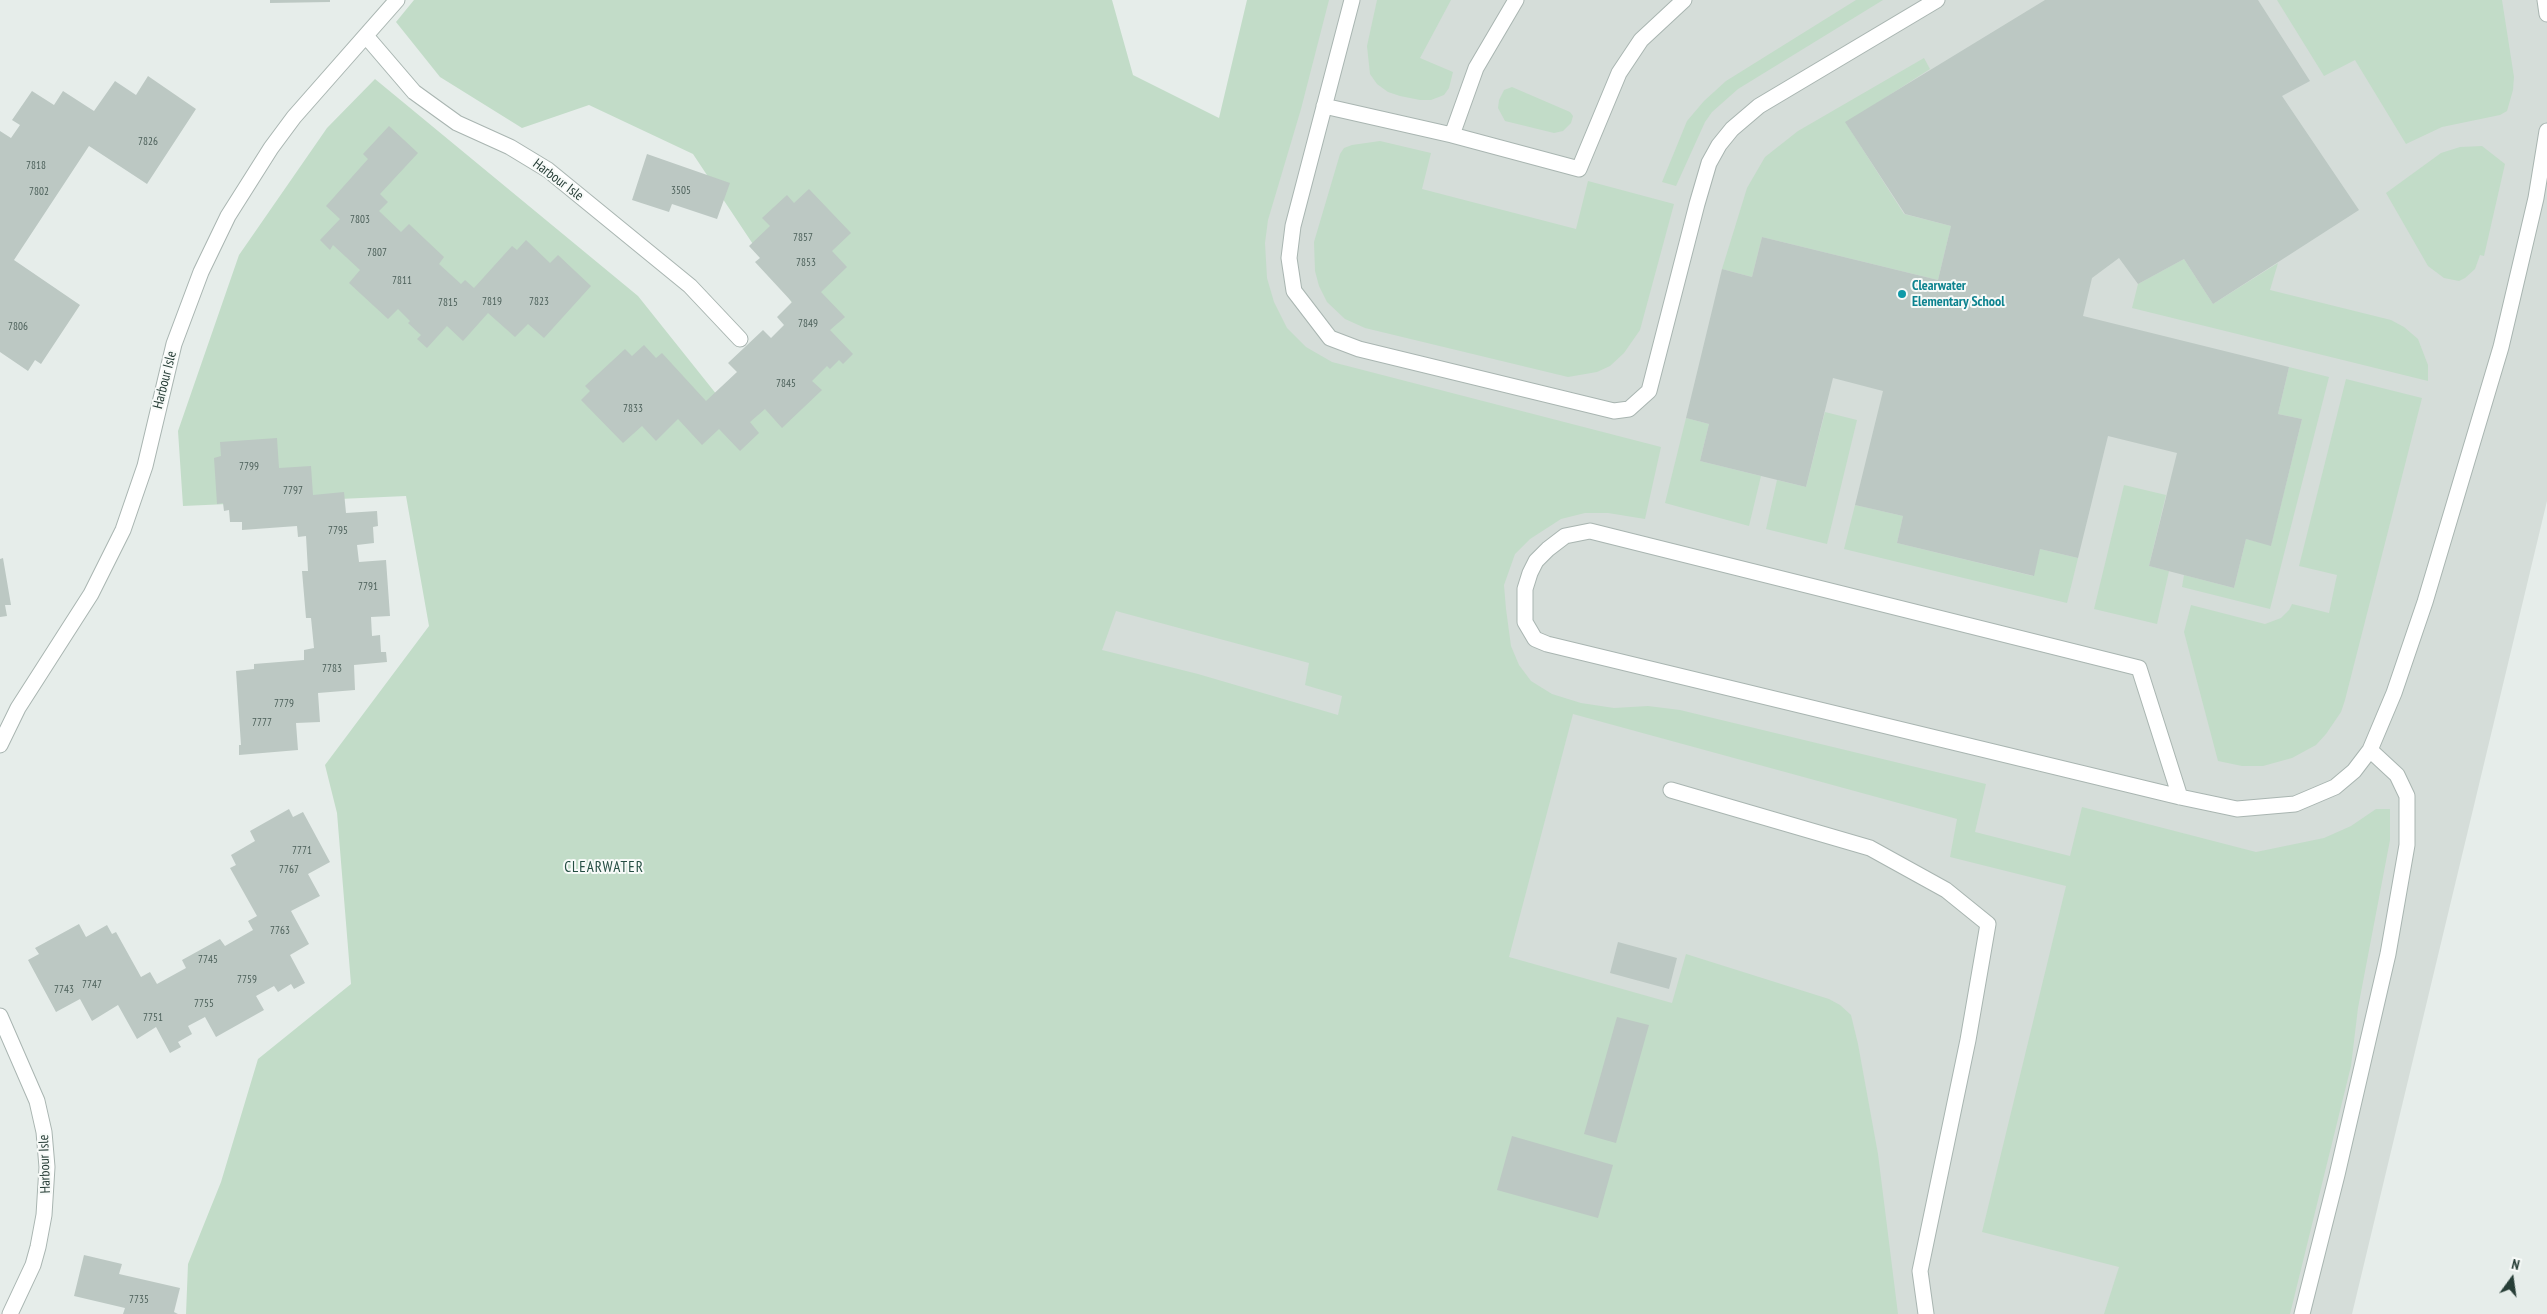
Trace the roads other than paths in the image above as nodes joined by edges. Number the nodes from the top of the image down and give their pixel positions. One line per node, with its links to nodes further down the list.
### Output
1 (397, 0): 8 (street, Harbour Isle)
2 (1352, 0): 9 (street)
3 (1516, 0): 11 (street)
4 (1684, 0): 11 (street)
5 (1937, 0): 9 (street)
6 (2545, 0): 7 (street)
7 (2547, 14)
8 (366, 36): 12 (street, Harbour Isle); 13 (street, Harbour Isle)
9 (1324, 106): 11 (street)
10 (2547, 131): 14 (street)
11 (1452, 135)
12 (740, 339)
13 (0, 745)
14 (2370, 750): 16 (street); 20 (street)
15 (1671, 790): 19 (street)
16 (2180, 797): 16 (street)
17 (0, 1016): 18 (street, Harbour Isle)
18 (10, 1314)
19 (1926, 1314)
20 (2302, 1314)

